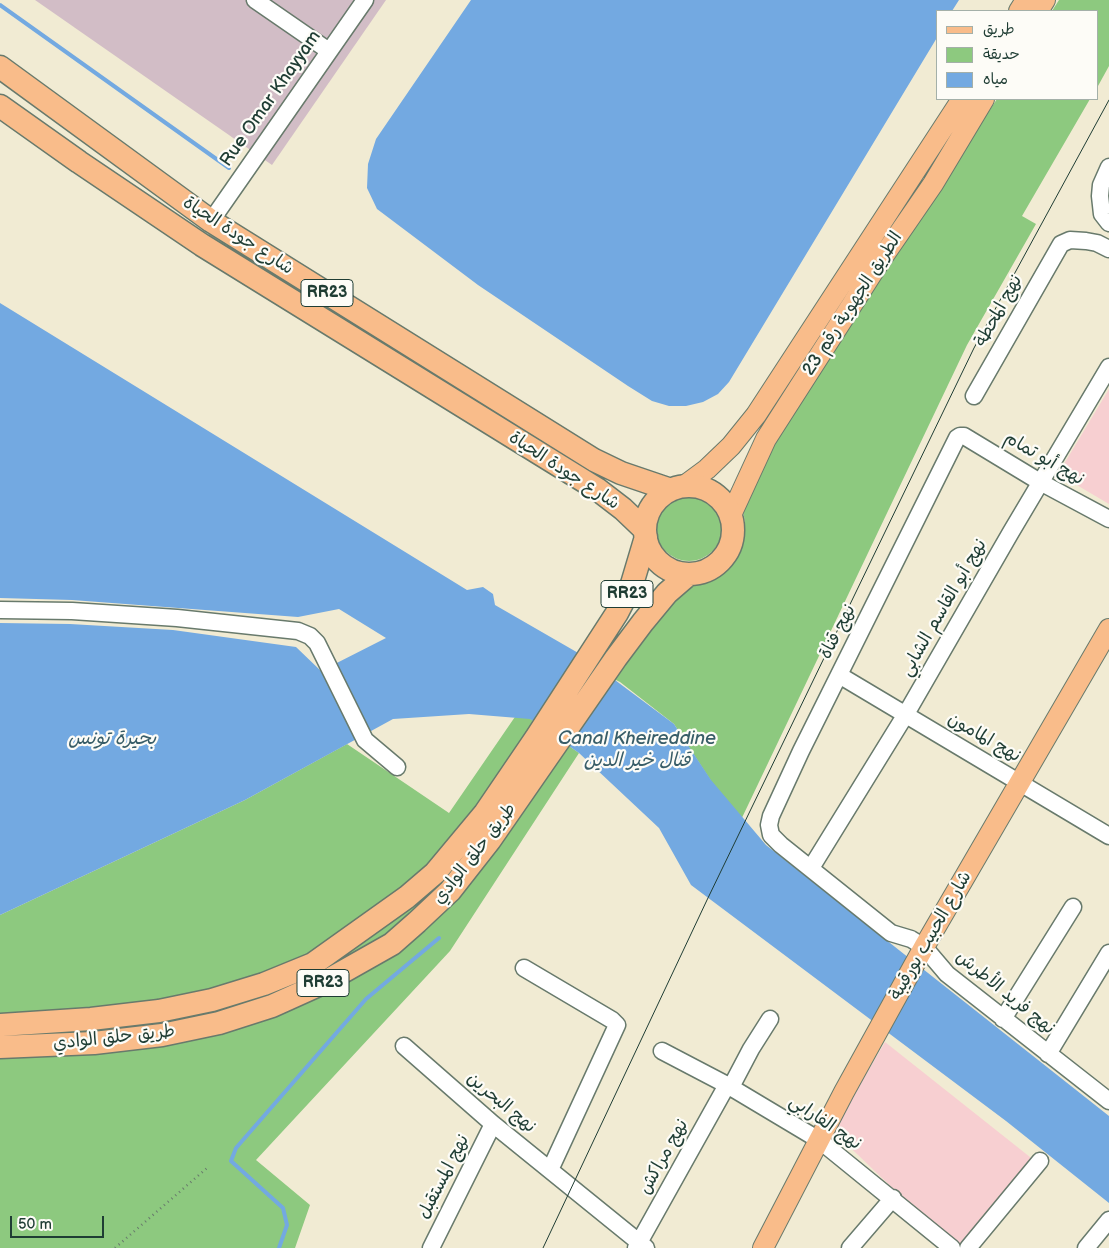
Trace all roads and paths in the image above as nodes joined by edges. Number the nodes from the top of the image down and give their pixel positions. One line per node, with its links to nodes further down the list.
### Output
1 (255, 0): 3 (street)
2 (365, 0): 3 (street, Rue Omar Khayyam)
3 (329, 51): 9 (street, Rue Omar Khayyam)
4 (0, 67): 9 (highway, شارع جودة الحياة / RR23)
5 (961, 100): 16 (main road, الطريق الجهوية رقم 23 / RR23)
6 (983, 100): 17 (main road, الطريق الجهوية رقم 23 / RR23)
7 (0, 106): 19 (highway, شارع جودة الحياة / RR23)
8 (1109, 168): 10 (street)
9 (211, 221): 16 (highway, شارع جودة الحياة / RR23)
10 (1109, 223): 11 (street)
11 (1103, 246): 13 (street, نهج المحطة)
12 (1109, 367): 15 (street, نهج أبو القاسم الشابي)
13 (974, 396)
14 (958, 437): 15 (street, نهج أبو تمام); 23 (street, نهج قناة)
15 (1040, 482): 18 (street, نهج أبو تمام); 24 (street, نهج أبو القاسم الشابي)
16 (677, 488): 17 (highway, RR23); 19 (highway, الطريق الجهوية رقم 23 / RR23)
17 (731, 515): 20 (highway, الطريق الجهوية رقم 23 / RR23)
18 (1109, 519)
19 (646, 533): 20 (highway, RR23); 25 (highway, طريق حلق الوادي / RR23)
20 (689, 574): 25 (highway, طريق حلق الوادي / RR23)
21 (0, 610): 26 (street)
22 (1109, 629): 27 (main road, شارع الحبيب بورقيبة)
23 (839, 675): 24 (street, نهج المامون); 29 (street, نهج قناة)
24 (906, 714): 27 (street, نهج المامون); 30 (street, نهج أبو القاسم الشابي)
25 (545, 744): 37 (highway, طريق حلق الوادي / RR23); 39 (highway, طريق حلق الوادي / RR23)
26 (397, 767)
27 (1020, 782): 28 (street, نهج المامون); 32 (main road, شارع الحبيب بورقيبة)
28 (1109, 836)
29 (782, 845): 30 (street, نهج فريد الأطرش)
30 (811, 868): 32 (street, نهج فريد الأطرش)
31 (1073, 908): 36 (street)
32 (922, 949): 36 (street, نهج فريد الأطرش); 45 (main road, شارع الحبيب بورقيبة)
33 (1109, 953): 41 (street)
34 (524, 968): 48 (street)
35 (770, 1018): 42 (street, نهج مراكش)
36 (1003, 1018): 41 (street, نهج فريد الأطرش)
37 (0, 1025)
38 (404, 1046): 44 (street, نهج البحرين)
39 (0, 1047)
40 (662, 1051): 42 (street, نهج الفارابي)
41 (1048, 1054): 43 (street, نهج فريد الأطرش)
42 (729, 1086): 45 (street, نهج الفارابي); 51 (street, نهج مراكش)
43 (1109, 1102)
44 (493, 1124): 48 (street, نهج البحرين); 53 (street, نهج المستقبل)
45 (818, 1140): 49 (street, نهج الفارابي); 54 (main road, شارع الحبيب بورقيبة)
46 (1040, 1161): 57 (street)
47 (207, 1168): 52 (path)
48 (550, 1170): 51 (street, نهج البحرين)
49 (893, 1198): 55 (street); 56 (street, نهج الفارابي)
50 (1109, 1220): 58 (street)
51 (641, 1246)
52 (114, 1248)
53 (430, 1248)
54 (763, 1248)
55 (850, 1248)
56 (952, 1248)
57 (968, 1248)
58 (1086, 1248)

